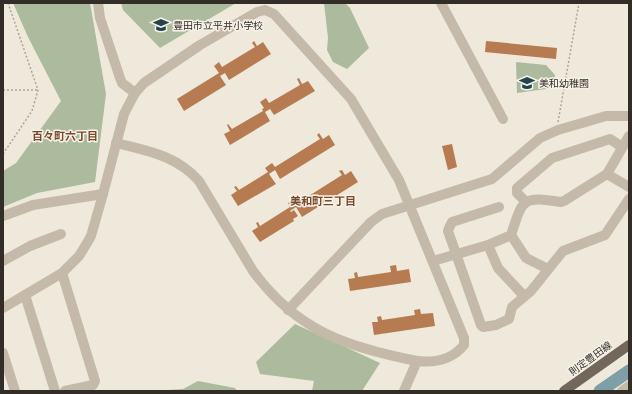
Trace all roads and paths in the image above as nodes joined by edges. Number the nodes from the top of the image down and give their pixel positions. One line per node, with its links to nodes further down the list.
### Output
1 (8, 3): 6 (path)
2 (98, 3): 7 (street)
3 (441, 3): 9 (street)
4 (579, 3): 10 (path)
5 (3, 90): 6 (path)
6 (38, 90): 14 (path)
7 (135, 93): 12 (street); 20 (street)
8 (629, 116): 10 (street)
9 (503, 119)
10 (558, 130): 20 (street)
11 (629, 136): 13 (street)
12 (116, 143): 17 (street); 34 (street)
13 (622, 147): 15 (street); 19 (street)
14 (3, 154)
15 (607, 174): 16 (street); 19 (street)
16 (629, 187)
17 (104, 194): 22 (street); 30 (street)
18 (629, 199): 29 (street)
19 (526, 202): 24 (street)
20 (410, 205): 28 (street); 34 (street)
21 (499, 207): 26 (street)
22 (3, 216)
23 (61, 234): 27 (street)
24 (511, 235): 25 (street); 29 (street)
25 (488, 245): 26 (street); 32 (street)
26 (456, 253): 28 (street); 32 (street)
27 (3, 261)
28 (433, 261): 37 (street)
29 (548, 269): 32 (street)
30 (62, 273): 31 (street); 40 (street)
31 (25, 295): 33 (street); 39 (street)
32 (524, 296)
33 (3, 308)
34 (288, 310): 37 (street)
35 (629, 345): 42 (main road, 則定豊田線)
36 (3, 353): 38 (street)
37 (416, 361): 41 (street)
38 (14, 391)
39 (55, 391)
40 (65, 391)
41 (404, 391)
42 (564, 391)

